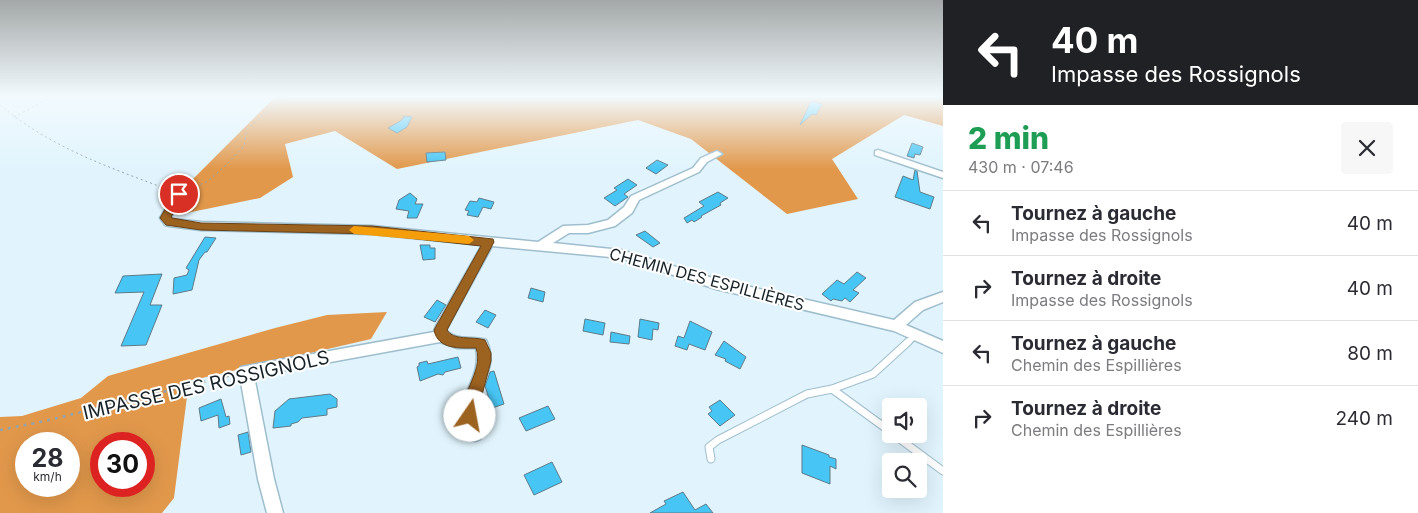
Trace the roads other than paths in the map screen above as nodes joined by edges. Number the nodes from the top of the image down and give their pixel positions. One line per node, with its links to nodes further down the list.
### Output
1 (878, 153): 3 (street)
2 (716, 154): 6 (street)
3 (943, 175)
4 (179, 194): 5 (street, CHEMIN DES ESPILLIÈRES)
5 (489, 242): 6 (street, CHEMIN DES ESPILLIÈRES); 10 (street)
6 (542, 245): 8 (street, CHEMIN DES ESPILLIÈRES)
7 (943, 297): 8 (street)
8 (896, 326): 9 (street, CHEMIN DES ESPILLIÈRES)
9 (916, 335): 11 (street, CHEMIN DES ESPILLIÈRES); 12 (lane)
10 (442, 336): 14 (street, IMPASSE DES ROSSIGNOLS); 18 (street, IMPASSE DES ROSSIGNOLS)
11 (943, 347)
12 (832, 388): 13 (lane); 16 (lane)
13 (882, 426)
14 (474, 434)
15 (905, 443): 17 (lane)
16 (711, 459)
17 (943, 471)
18 (275, 513)

